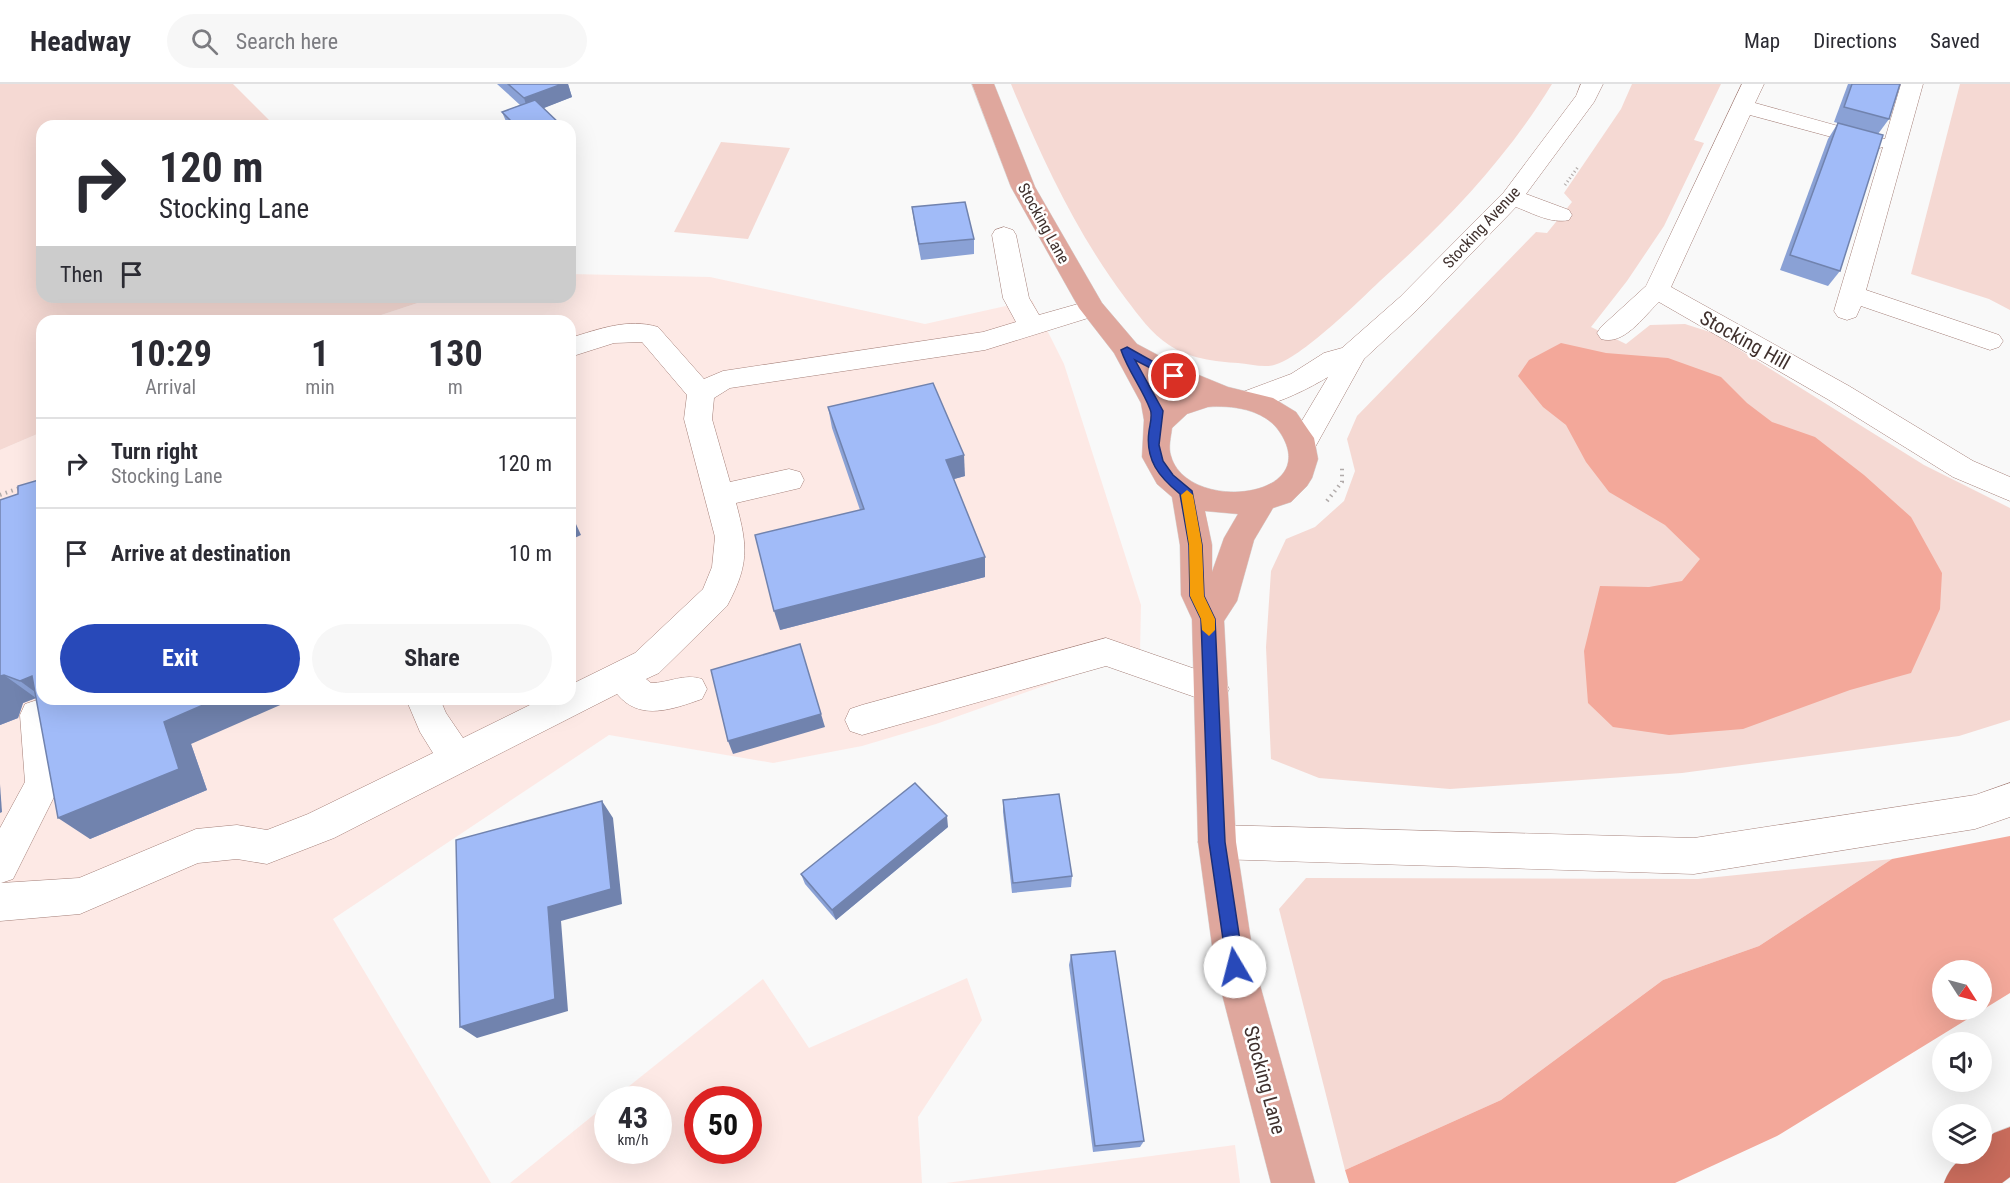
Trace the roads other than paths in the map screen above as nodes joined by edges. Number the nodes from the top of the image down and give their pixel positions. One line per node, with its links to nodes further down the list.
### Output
1 (983, 84): 10 (main road, Stocking Lane)
2 (1592, 84): 6 (street, Stocking Avenue)
3 (1912, 84): 5 (street)
4 (1749, 95): 5 (street); 9 (street)
5 (1894, 147): 13 (street)
6 (1512, 197): 7 (street); 16 (street, Stocking Avenue)
7 (1560, 215)
8 (1004, 235): 11 (street)
9 (1657, 290): 12 (street); 22 (street, Stocking Hill)
10 (1092, 308): 11 (street); 15 (main road, Stocking Lane)
11 (1031, 326): 17 (street)
12 (1610, 333)
13 (1990, 341)
14 (576, 346): 17 (street)
15 (1127, 350): 18 (main road, Stocking Lane); 19 (main road, Stocking Lane)
16 (1352, 354): 18 (street, Stocking Avenue); 20 (street, Stocking Avenue)
17 (701, 393): 24 (street)
18 (1236, 398): 19 (main road); 20 (main road, Stocking Lane)
19 (1156, 429): 23 (main road, Stocking Lane)
20 (1303, 444): 25 (main road, Stocking Lane)
21 (789, 480): 24 (street)
22 (2010, 490)
23 (1186, 491): 25 (main road, Stocking Lane); 26 (main road, Stocking Lane)
24 (719, 496): 27 (street)
25 (1261, 502): 26 (main road)
26 (1208, 619): 29 (main road, Stocking Lane)
27 (624, 674): 28 (street); 30 (street)
28 (690, 689)
29 (1212, 689): 34 (street); 37 (main road, Stocking Lane)
30 (576, 698)
31 (425, 705): 35 (street)
32 (562, 705): 35 (street)
33 (37, 715): 38 (street)
34 (862, 720)
35 (456, 758): 39 (street)
36 (2010, 800): 37 (street)
37 (1217, 842): 41 (main road, Stocking Lane)
38 (0, 866)
39 (0, 902)
40 (2010, 1149): 42 (highway)
41 (1293, 1183)
42 (1966, 1183)

